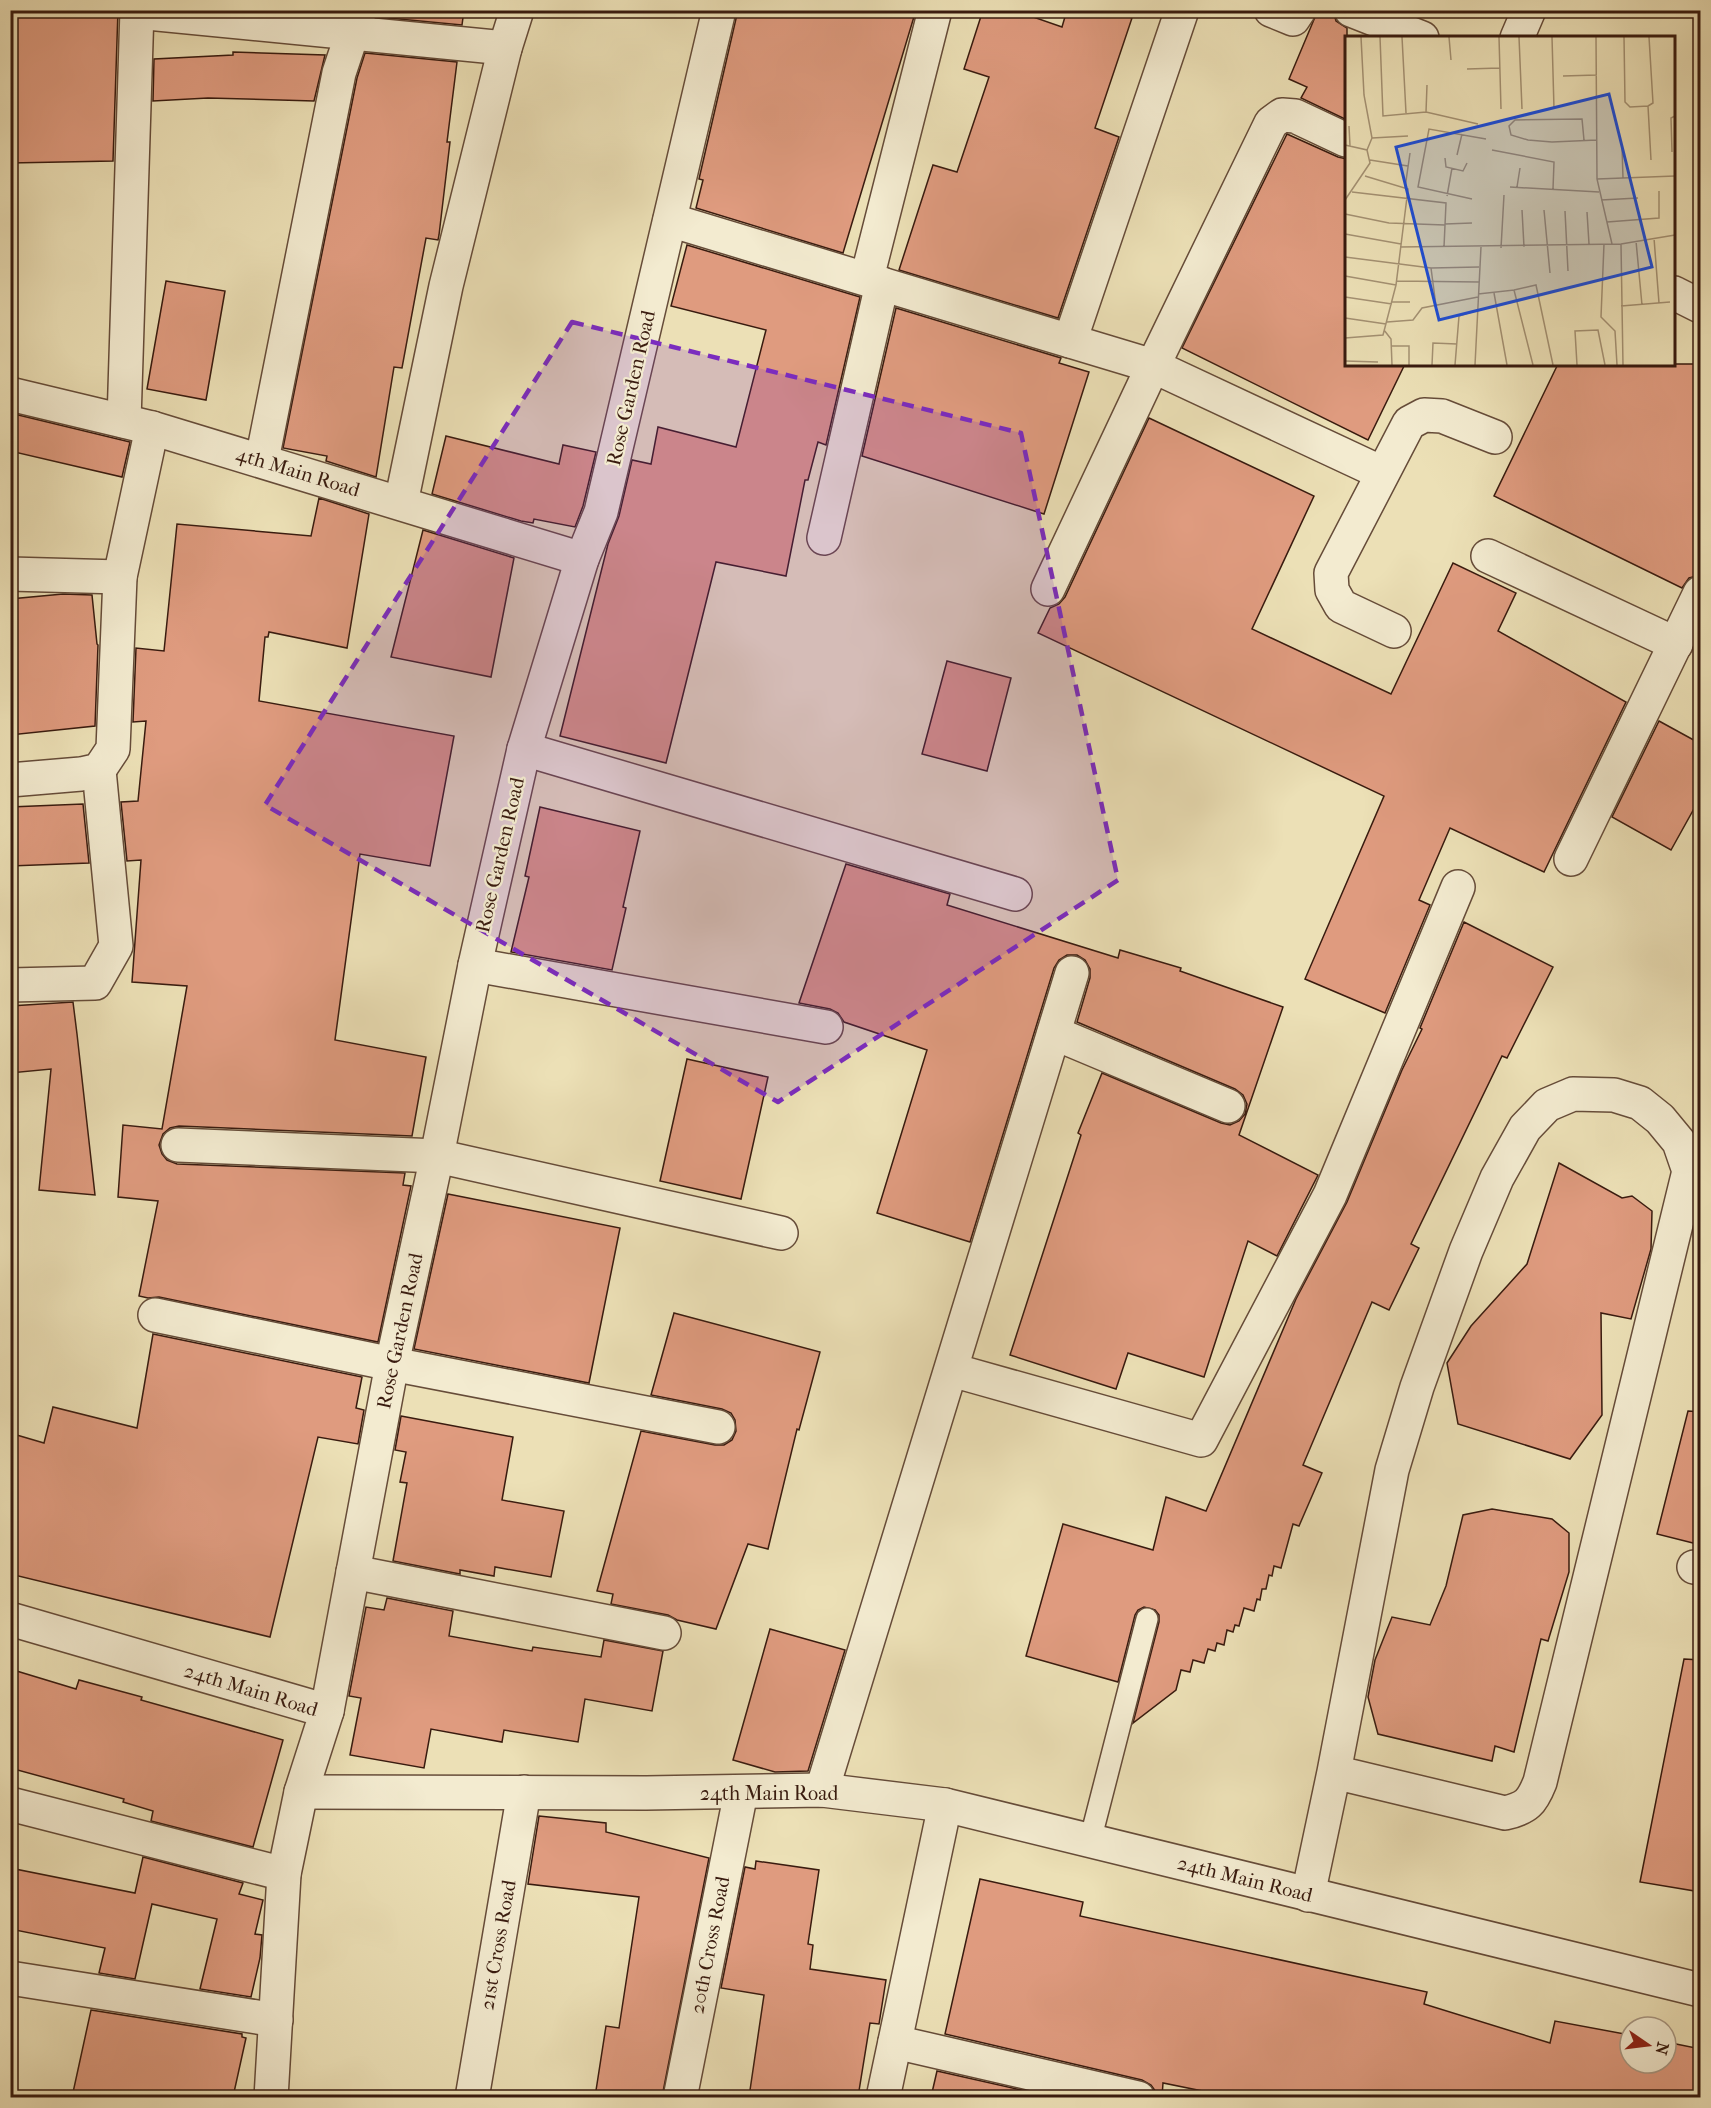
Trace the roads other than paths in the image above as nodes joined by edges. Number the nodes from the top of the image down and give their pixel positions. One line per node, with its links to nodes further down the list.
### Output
1 (517, 10): 13 (street)
2 (719, 10): 15 (street, Rose Garden Road)
3 (935, 10): 16 (street)
4 (1182, 10): 19 (street)
5 (1271, 10): 6 (street)
6 (1299, 10)
7 (1351, 10): 11 (street)
8 (1529, 10): 12 (street)
9 (137, 11): 10 (street); 22 (street)
10 (356, 21): 13 (street); 24 (street)
11 (1417, 36)
12 (1518, 36)
13 (505, 48): 26 (street)
14 (1345, 139): 20 (street)
15 (670, 220): 16 (street); 29 (street, Rose Garden Road)
16 (874, 281): 19 (street); 27 (street)
17 (1675, 293): 18 (street)
18 (1701, 306)
19 (1070, 341): 20 (street)
20 (1153, 366): 25 (street); 32 (street)
21 (10, 394): 22 (street, 4th Main Road)
22 (138, 424): 24 (street, 4th Main Road); 31 (street)
23 (1495, 437): 25 (street)
24 (262, 460): 26 (street, 4th Main Road)
25 (1382, 474): 34 (street)
26 (401, 503): 29 (street, 4th Main Road)
27 (824, 538)
28 (1488, 556): 35 (street)
29 (582, 559): 36 (street, Rose Garden Road)
30 (10, 574): 31 (street)
31 (120, 577): 37 (street)
32 (1048, 589)
33 (1701, 592): 35 (street)
34 (1394, 631)
35 (1676, 644): 39 (street)
36 (524, 749): 41 (street); 42 (street, Rose Garden Road)
37 (99, 770): 38 (street); 44 (street)
38 (10, 780)
39 (1571, 859)
40 (1458, 887): 53 (street)
41 (1016, 894)
42 (475, 965): 45 (street); 49 (street, Rose Garden Road)
43 (1072, 973): 46 (street)
44 (10, 985)
45 (826, 1027)
46 (1054, 1033): 47 (street); 53 (street)
47 (1228, 1106)
48 (178, 1145): 49 (street)
49 (437, 1156): 50 (street); 52 (street, Rose Garden Road)
50 (781, 1233)
51 (155, 1315): 52 (street)
52 (392, 1364): 54 (street); 55 (street, Rose Garden Road)
53 (952, 1370): 61 (street)
54 (718, 1427)
55 (354, 1572): 58 (street); 59 (street, Rose Garden Road)
56 (10, 1619): 59 (street, 24th Main Road)
57 (1147, 1619): 67 (lane)
58 (664, 1633)
59 (327, 1711): 63 (street, 24th Main Road)
60 (1334, 1772): 60 (street); 69 (street)
61 (822, 1790): 62 (street, 24th Main Road); 66 (street, 24th Main Road)
62 (741, 1791): 64 (street, 24th Main Road); 76 (street, 20th Cross Road)
63 (301, 1792): 64 (street, 24th Main Road); 68 (street)
64 (524, 1792): 75 (street, 21st Cross Road)
65 (10, 1804): 68 (street)
66 (945, 1805): 67 (street, 24th Main Road); 73 (street)
67 (1090, 1841): 69 (street, 24th Main Road)
68 (284, 1874): 72 (street)
69 (1308, 1895): 71 (street, 24th Main Road)
70 (10, 1978): 72 (street)
71 (1701, 1990)
72 (276, 2020): 74 (street)
73 (895, 2042): 77 (street); 78 (street)
74 (271, 2097)
75 (472, 2097)
76 (680, 2097)
77 (883, 2097)
78 (1138, 2097)

